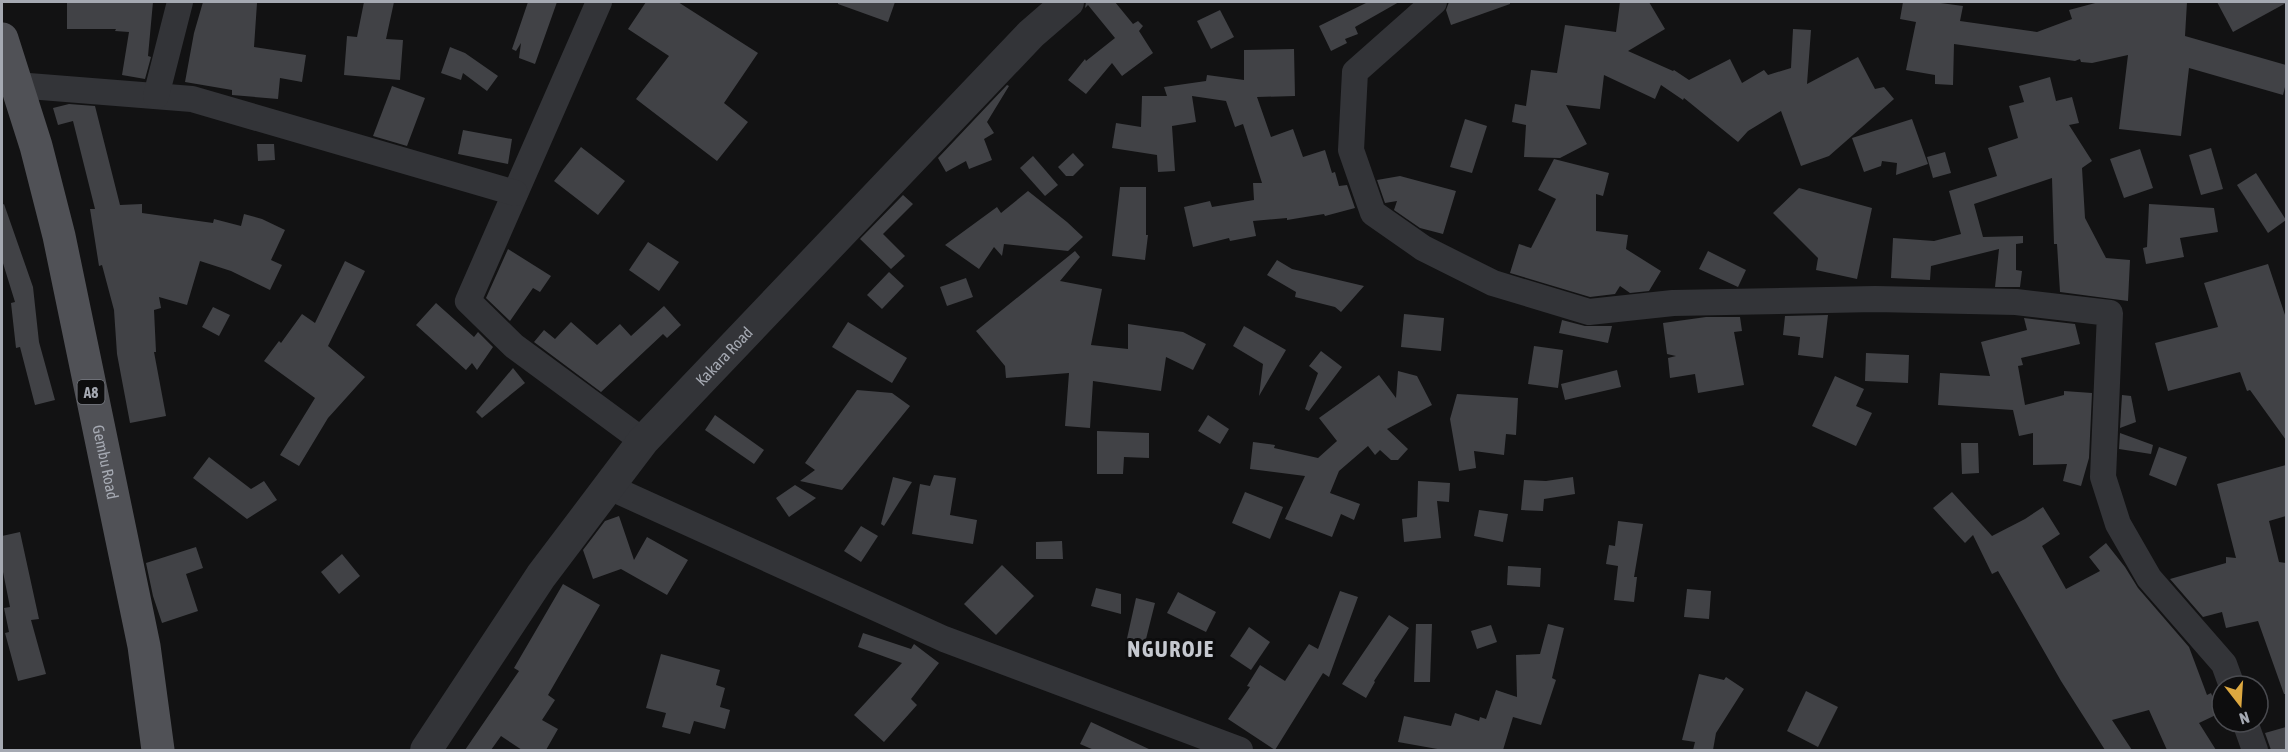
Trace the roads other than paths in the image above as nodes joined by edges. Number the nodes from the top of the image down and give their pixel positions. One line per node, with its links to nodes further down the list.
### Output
1 (180, 2): 7 (street)
2 (599, 2): 8 (street)
3 (1068, 2): 9 (street, Kakara Road)
4 (1434, 2): 11 (street)
5 (2, 39): 6 (main road, Gembu Road / A8)
6 (16, 85): 7 (street); 13 (main road, Gembu Road / A8)
7 (156, 96): 8 (street)
8 (515, 194): 9 (street)
9 (643, 441): 10 (street, Kakara Road)
10 (608, 486): 14 (street, Kakara Road); 15 (street)
11 (2228, 674)
12 (2249, 734): 16 (street)
13 (159, 750)
14 (426, 750)
15 (1240, 750)
16 (2254, 750)

